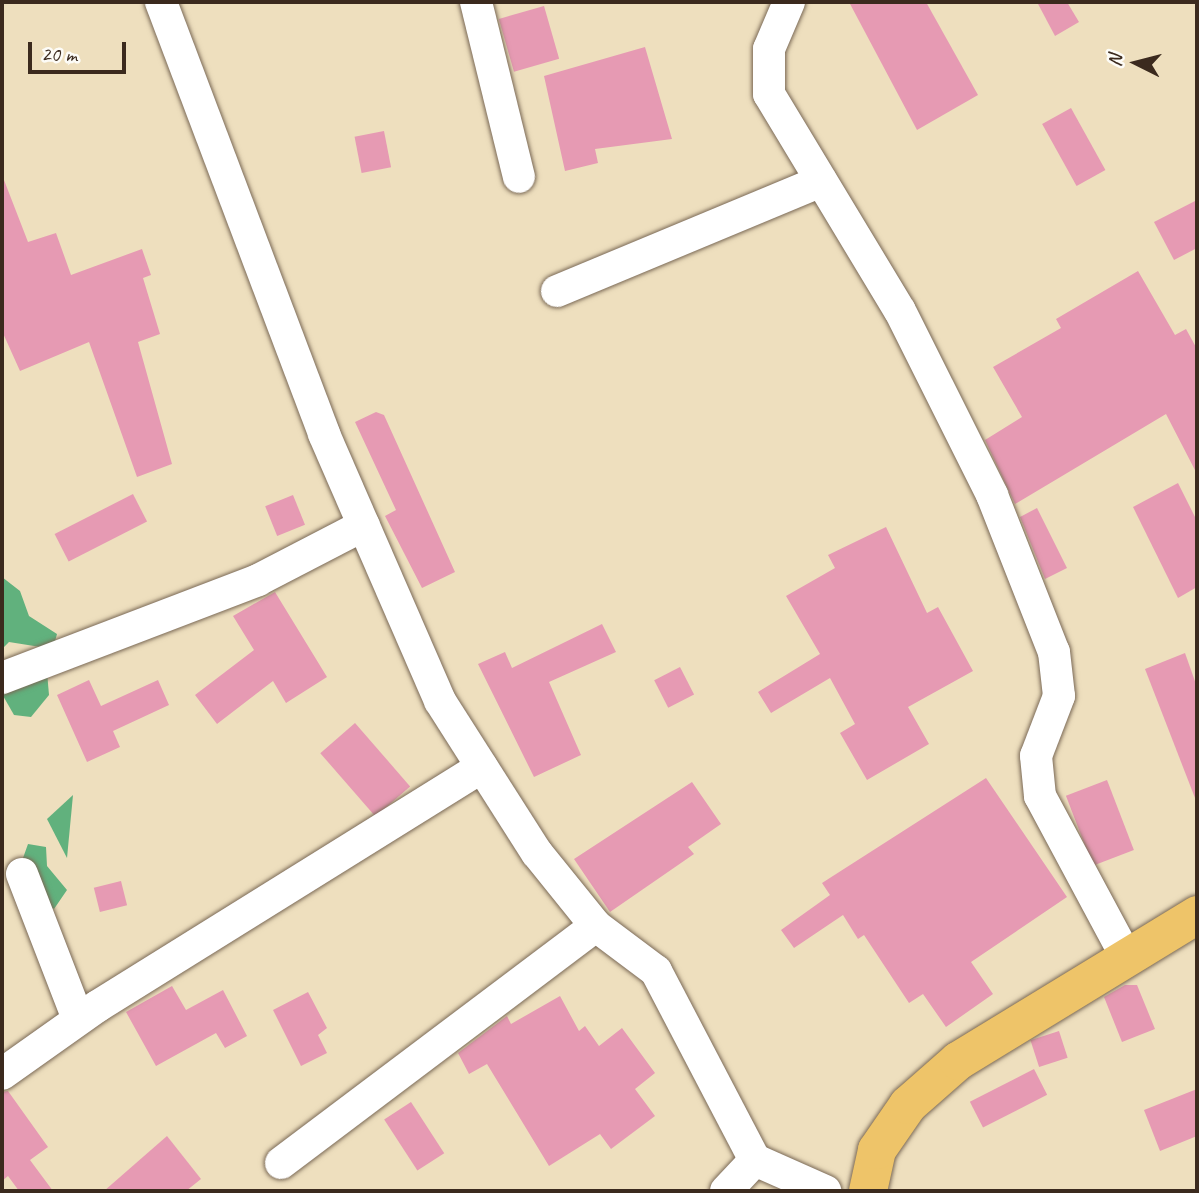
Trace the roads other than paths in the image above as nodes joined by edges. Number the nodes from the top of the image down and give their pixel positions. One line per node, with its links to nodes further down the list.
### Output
1 (160, 2): 5 (street)
2 (177, 2): 5 (street)
3 (476, 2): 6 (street)
4 (789, 2): 7 (street)
5 (174, 42): 9 (street)
6 (519, 177)
7 (821, 181): 8 (street); 15 (street)
8 (557, 291)
9 (363, 525): 10 (street); 11 (street)
10 (2, 678)
11 (482, 767): 14 (street); 16 (street)
12 (22, 874): 16 (street)
13 (1197, 915): 15 (highway)
14 (596, 926): 18 (street); 19 (street)
15 (1127, 958): 22 (highway)
16 (78, 1019): 17 (street)
17 (2, 1074)
18 (755, 1160): 20 (street); 21 (street)
19 (281, 1163)
20 (726, 1191)
21 (825, 1191)
22 (868, 1191)

